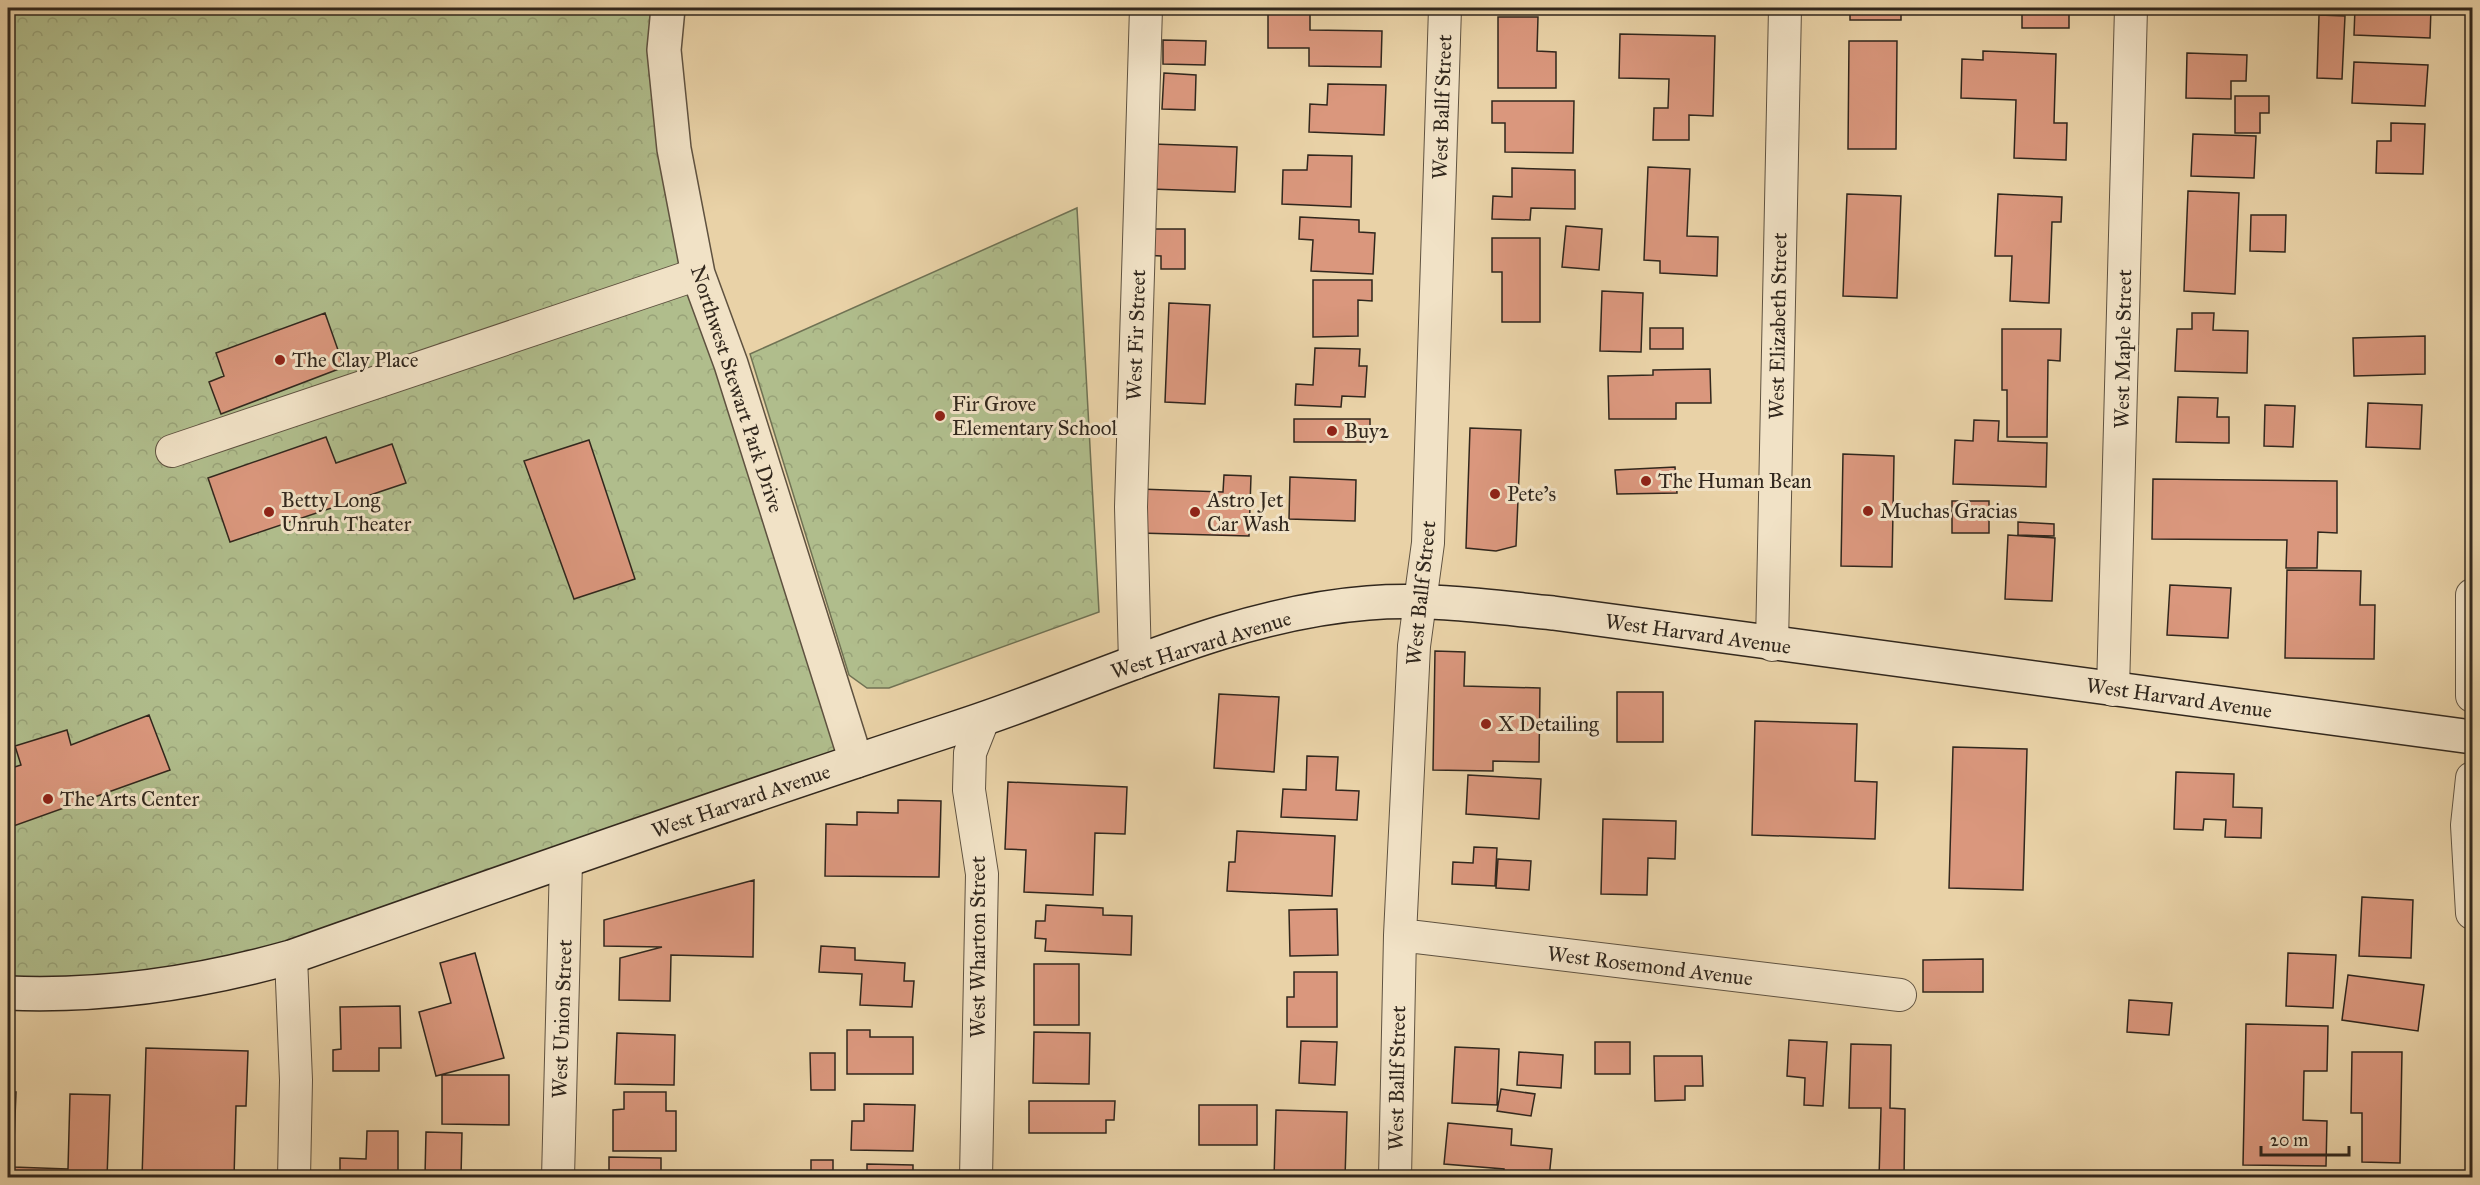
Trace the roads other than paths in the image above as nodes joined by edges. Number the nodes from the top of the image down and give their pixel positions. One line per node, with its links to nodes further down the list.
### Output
1 (668, 8): 6 (main road, Northwest Stewart Park Drive)
2 (1146, 8): 11 (street, West Fir Street)
3 (1445, 8): 9 (street, West Ballf Street)
4 (1785, 8): 10 (street, West Elizabeth Street)
5 (2132, 8): 12 (street, West Maple Street)
6 (698, 274): 7 (street); 16 (main road, Northwest Stewart Park Drive)
7 (172, 452)
8 (2472, 595): 13 (street)
9 (1420, 602): 10 (main road, West Harvard Avenue); 11 (main road, West Harvard Avenue); 20 (street, West Ballf Street)
10 (1772, 645): 12 (main road, West Harvard Avenue)
11 (1135, 663): 14 (main road, West Harvard Avenue)
12 (2114, 690): 15 (main road, West Harvard Avenue)
13 (2472, 696)
14 (983, 720): 16 (main road, West Harvard Avenue); 26 (street, West Wharton Street)
15 (2472, 737)
16 (856, 761): 18 (main road, West Harvard Avenue)
17 (2472, 778): 19 (street)
18 (566, 861): 21 (main road, West Harvard Avenue); 25 (street, West Union Street)
19 (2472, 913)
20 (1400, 935): 23 (street, West Rosemond Avenue); 27 (street, West Ballf Street)
21 (291, 957): 22 (main road, West Harvard Avenue); 24 (street)
22 (8, 993)
23 (1900, 995)
24 (294, 1178)
25 (558, 1178)
26 (976, 1178)
27 (1395, 1178)

